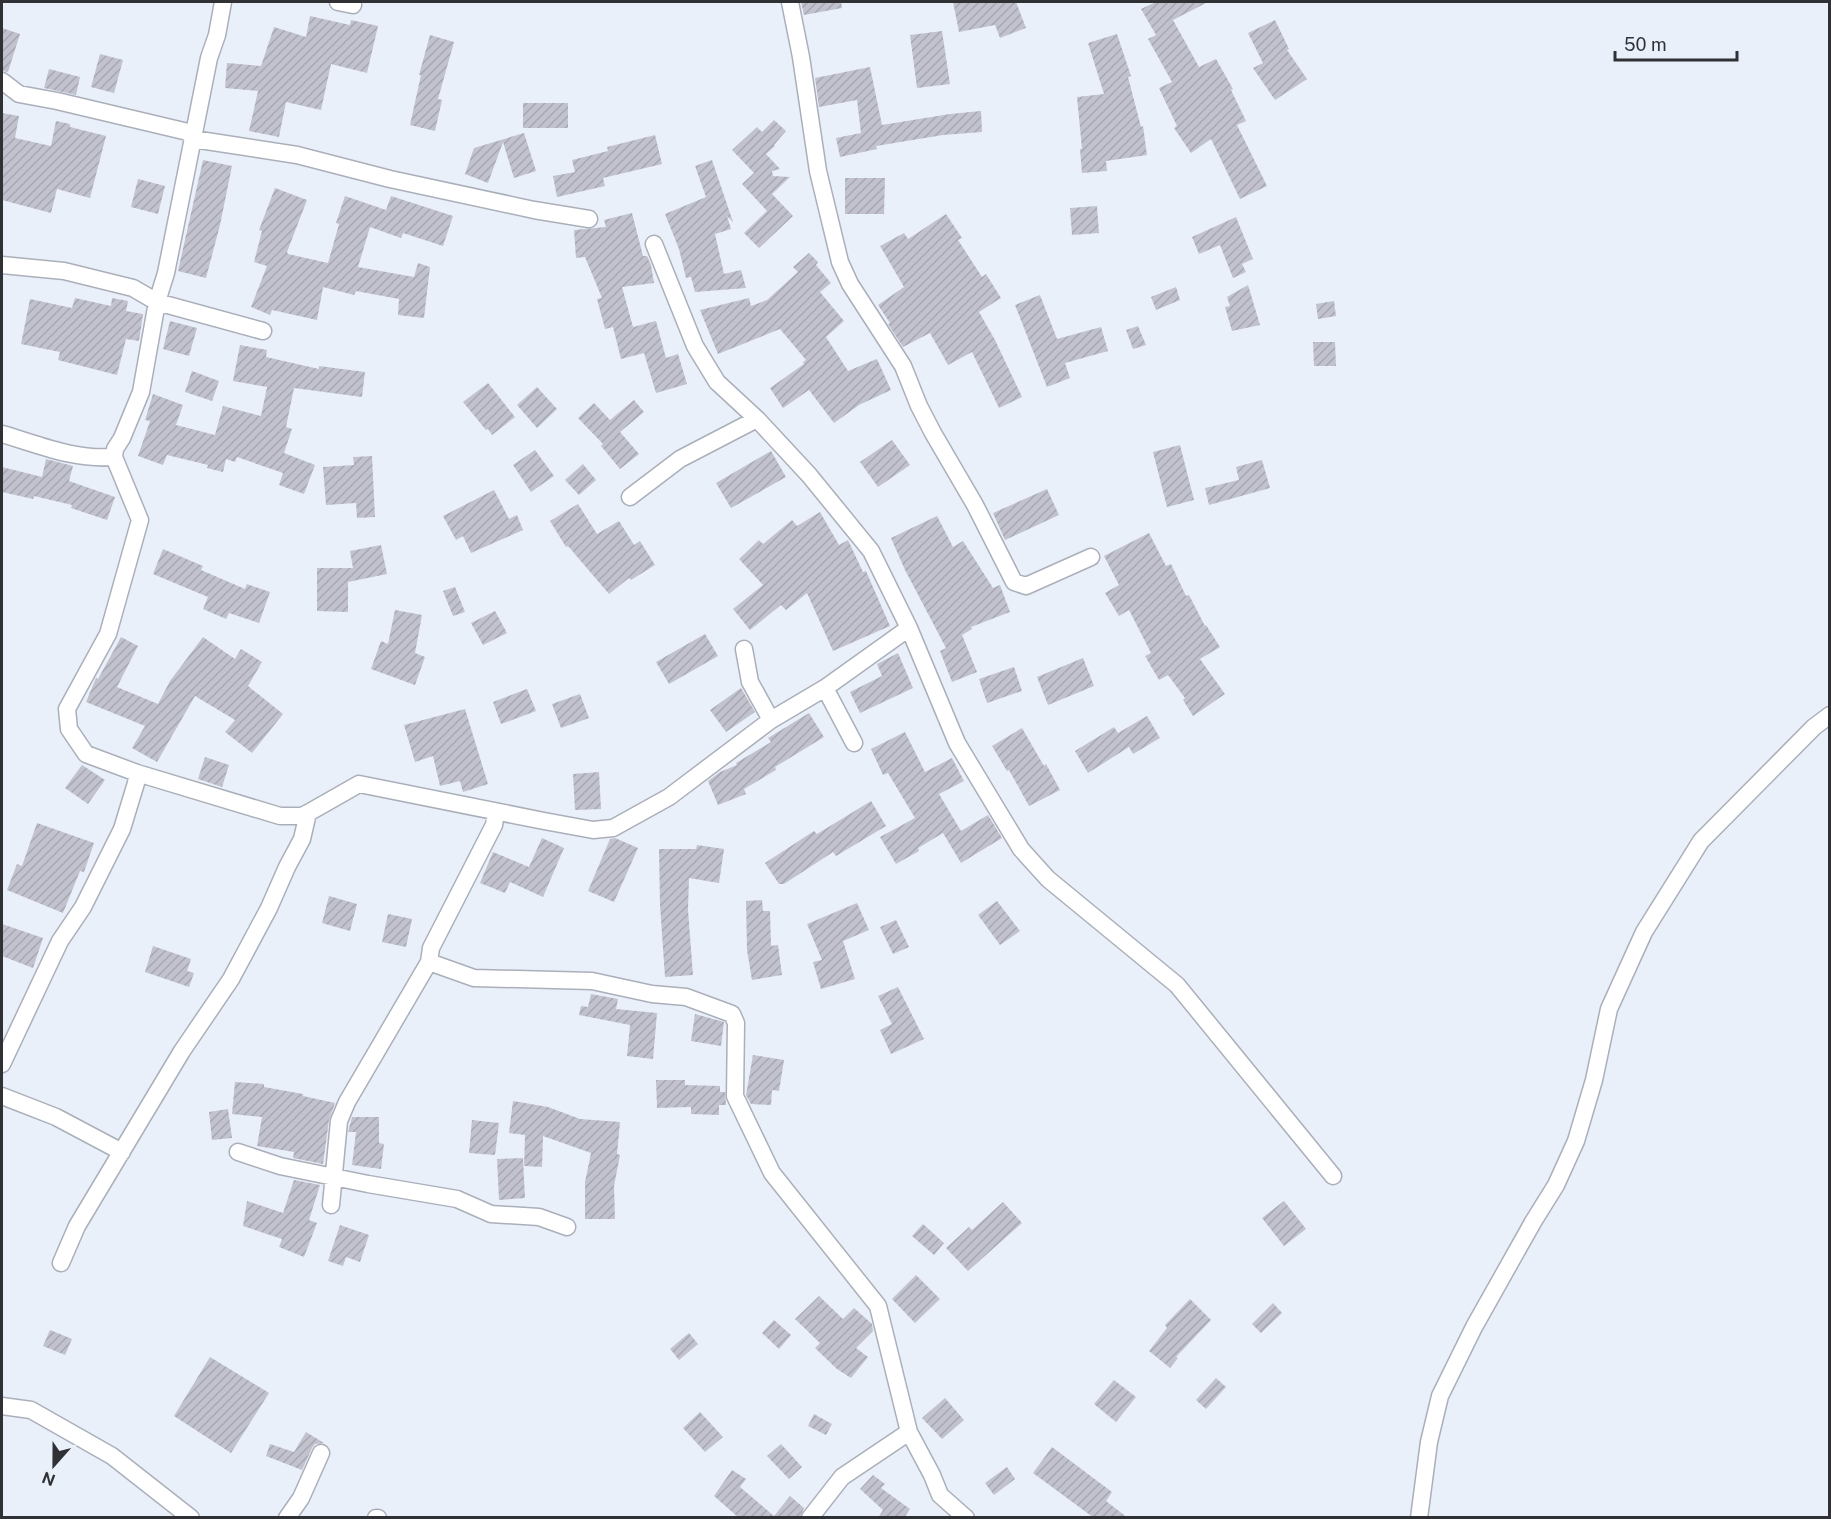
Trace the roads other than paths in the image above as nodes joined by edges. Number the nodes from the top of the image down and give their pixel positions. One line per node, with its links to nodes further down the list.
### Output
1 (223, 2): 4 (street)
2 (790, 2): 14 (street)
3 (2, 81): 4 (street)
4 (193, 139): 5 (street); 8 (street)
5 (589, 219)
6 (654, 244): 10 (street)
7 (2, 265): 8 (street)
8 (157, 302): 9 (street); 12 (street)
9 (262, 331)
10 (757, 419): 13 (street); 15 (street)
11 (2, 434): 12 (street)
12 (114, 457): 21 (street)
13 (630, 497)
14 (1091, 557)
15 (909, 628): 17 (street); 30 (street)
16 (744, 649): 19 (street)
17 (825, 688): 19 (street); 20 (street)
18 (1830, 715): 41 (street)
19 (771, 720): 22 (street)
20 (854, 743)
21 (137, 773): 23 (street); 25 (street)
22 (496, 812): 23 (street); 24 (street)
23 (308, 813): 27 (street)
24 (429, 962): 29 (street); 35 (street)
25 (2, 1064)
26 (2, 1096): 27 (street)
27 (122, 1152): 33 (street)
28 (238, 1152): 29 (street)
29 (334, 1176): 31 (street); 32 (street)
30 (1333, 1176)
31 (331, 1205)
32 (567, 1227)
33 (61, 1263)
34 (2, 1406): 37 (street)
35 (909, 1432): 39 (street); 40 (street)
36 (321, 1454): 38 (street)
37 (191, 1518)
38 (287, 1518)
39 (810, 1518)
40 (966, 1518)
41 (1419, 1518)

